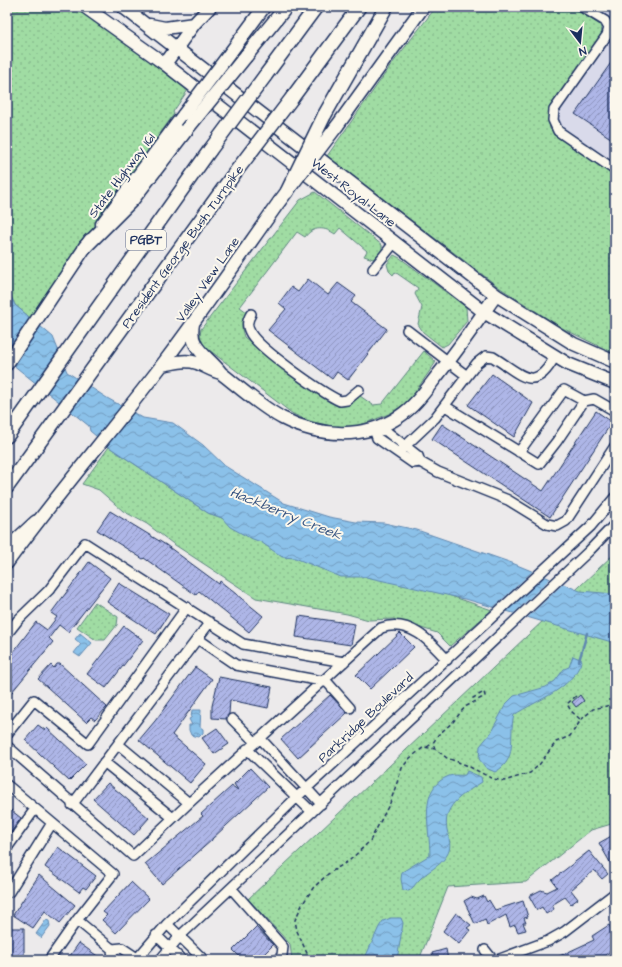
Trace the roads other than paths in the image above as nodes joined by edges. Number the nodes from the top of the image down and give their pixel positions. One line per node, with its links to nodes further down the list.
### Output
1 (85, 7): 14 (main road, West Royal Lane)
2 (123, 7): 11 (main road, West Royal Lane)
3 (210, 7): 12 (main road)
4 (264, 7): 18 (main road, State Highway 161, bridge)
5 (286, 7): 18 (highway, bridge)
6 (316, 7): 38 (highway, PGBT, bridge)
7 (359, 7): 42 (highway, President George Bush Turnpike / PGBT, bridge)
8 (386, 7): 16 (highway, bridge)
9 (423, 7): 16 (main road, Valley View Lane, bridge)
10 (582, 7): 15 (street)
11 (143, 22): 12 (main road); 13 (main road, West Royal Lane)
12 (194, 24): 13 (main road)
13 (176, 48): 14 (main road); 20 (main road, West Royal Lane)
14 (166, 64): 17 (main road, West Royal Lane)
15 (615, 170)
16 (287, 192): 23 (main road, Valley View Lane, bridge)
17 (395, 242): 19 (street); 21 (main road, West Royal Lane)
18 (86, 246): 28 (main road, State Highway 161)
19 (373, 269)
20 (496, 295): 21 (main road); 26 (main road, West Royal Lane)
21 (484, 312): 25 (main road, West Royal Lane); 27 (main road)
22 (251, 314): 33 (street)
23 (193, 324): 29 (main road, Valley View Lane); 30 (main road)
24 (407, 330): 27 (street)
25 (555, 356): 31 (street); 32 (main road, West Royal Lane)
26 (615, 362)
27 (448, 363): 31 (street); 37 (main road)
28 (7, 364)
29 (162, 365): 30 (main road); 44 (main road, Valley View Lane)
30 (221, 373): 37 (main road)
31 (467, 376): 35 (street)
32 (615, 383)
33 (359, 390)
34 (584, 401): 36 (street); 41 (street); 41 (street)
35 (445, 406): 40 (street); 41 (street)
36 (615, 411)
37 (374, 429): 40 (street)
38 (7, 436)
39 (615, 446): 40 (street)
40 (401, 449)
41 (519, 452)
42 (7, 487)
43 (615, 497): 52 (street, Parkridge Boulevard)
44 (36, 522): 46 (highway); 47 (main road, Valley View Lane)
45 (615, 524): 69 (street)
46 (7, 549)
47 (7, 563)
48 (187, 607): 49 (street); 50 (street); 57 (street)
49 (210, 622): 51 (street); 53 (street)
50 (7, 634)
51 (198, 638): 54 (street); 59 (street)
52 (447, 660): 53 (street); 66 (street, Parkridge Boulevard)
53 (344, 662): 54 (street)
54 (323, 681): 55 (street); 58 (street)
55 (350, 708)
56 (232, 719): 58 (street)
57 (7, 734)
58 (257, 740): 61 (street); 63 (street)
59 (118, 744): 62 (street); 68 (street)
60 (7, 746): 70 (street)
61 (247, 749): 64 (street); 68 (street)
62 (104, 762): 70 (street); 73 (street)
63 (283, 762): 64 (street); 66 (street)
64 (270, 772): 67 (street)
65 (7, 785): 71 (street)
66 (307, 789): 67 (street, Parkridge Boulevard); 69 (street)
67 (297, 797): 72 (street); 80 (street, Parkridge Boulevard)
68 (189, 803): 73 (street)
69 (321, 804): 72 (street)
70 (72, 805): 73 (street)
71 (35, 809): 74 (street); 75 (street)
72 (312, 812): 76 (street)
73 (173, 818)
74 (52, 823): 77 (street); 79 (street)
75 (7, 848)
76 (231, 888): 82 (street); 92 (street)
77 (7, 892)
78 (615, 893): 94 (street)
79 (76, 920): 84 (street); 87 (street)
80 (167, 924): 81 (street, Parkridge Boulevard); 82 (street)
81 (156, 935): 83 (street); 86 (street, Parkridge Boulevard)
82 (180, 936): 83 (street); 91 (street)
83 (170, 948): 89 (street); 90 (street)
84 (112, 949): 86 (street); 88 (street)
85 (485, 950): 93 (street)
86 (136, 959)
87 (49, 960)
88 (113, 960)
89 (160, 960)
90 (182, 960)
91 (204, 960)
92 (278, 960)
93 (493, 960)
94 (497, 960)

